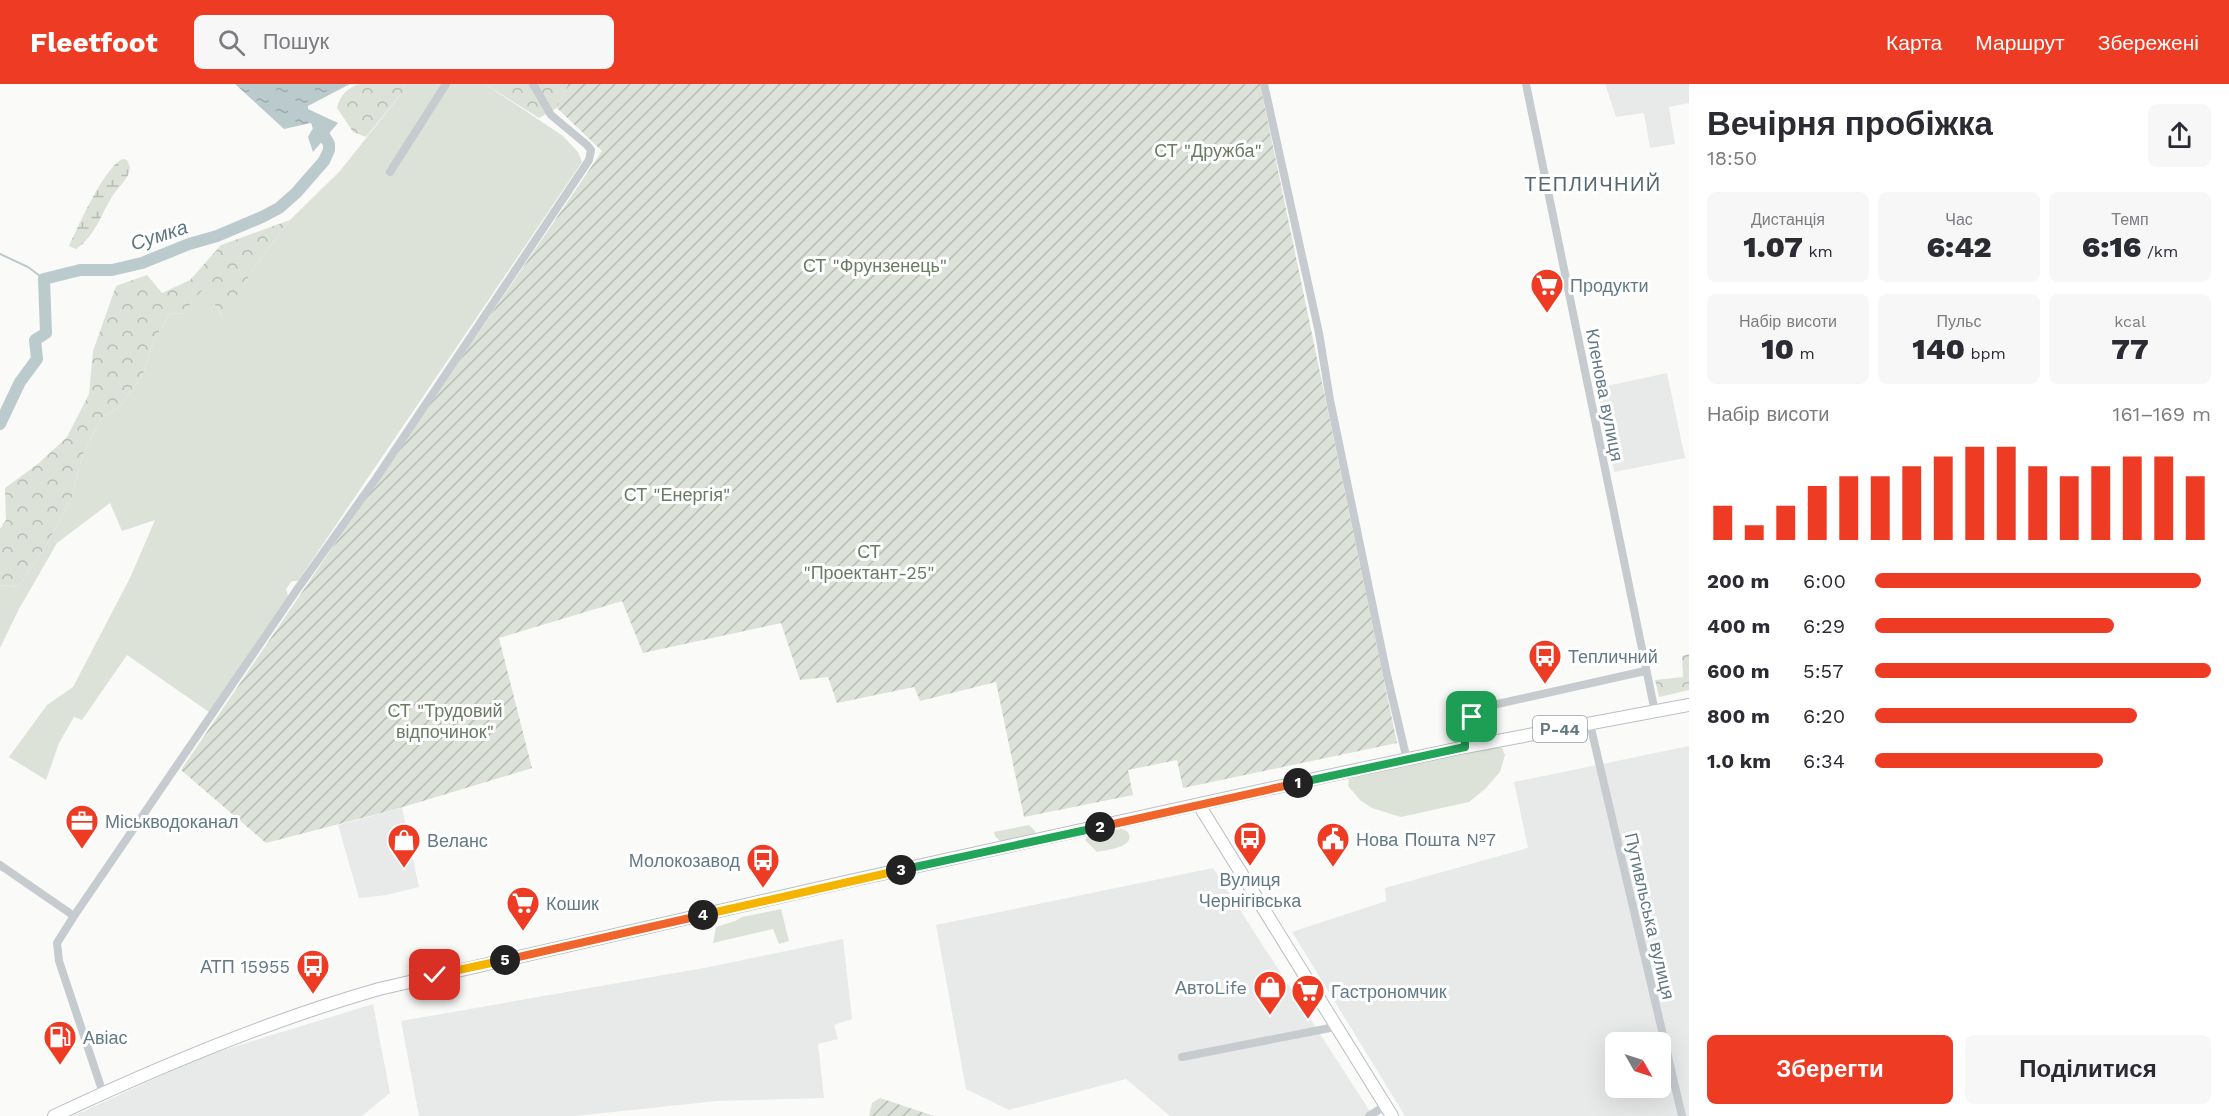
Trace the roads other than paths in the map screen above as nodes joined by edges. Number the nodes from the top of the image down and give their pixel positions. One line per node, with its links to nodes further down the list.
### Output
1 (446, 84): 5 (street)
2 (533, 84): 14 (street)
3 (1264, 84): 11 (street)
4 (1527, 84): 6 (street, Кленова вулиця)
5 (390, 172)
6 (1645, 671): 8 (street, Кленова вулиця); 10 (street)
7 (1689, 705): 8 (main road, Р-44)
8 (1655, 712): 9 (main road, Р-44)
9 (1590, 724): 10 (main road, Р-44); 21 (street, Путивльська вулиця)
10 (1465, 747): 11 (main road, Р-44)
11 (1407, 760): 12 (main road, Р-44)
12 (1199, 805): 15 (main road); 17 (main road)
13 (0, 865): 14 (street)
14 (74, 916): 17 (street)
15 (1335, 1027): 16 (street); 18 (main road)
16 (1182, 1058)
17 (103, 1093): 19 (main road)
18 (1388, 1111): 20 (street)
19 (54, 1116)
20 (1369, 1116)
21 (1682, 1116)

